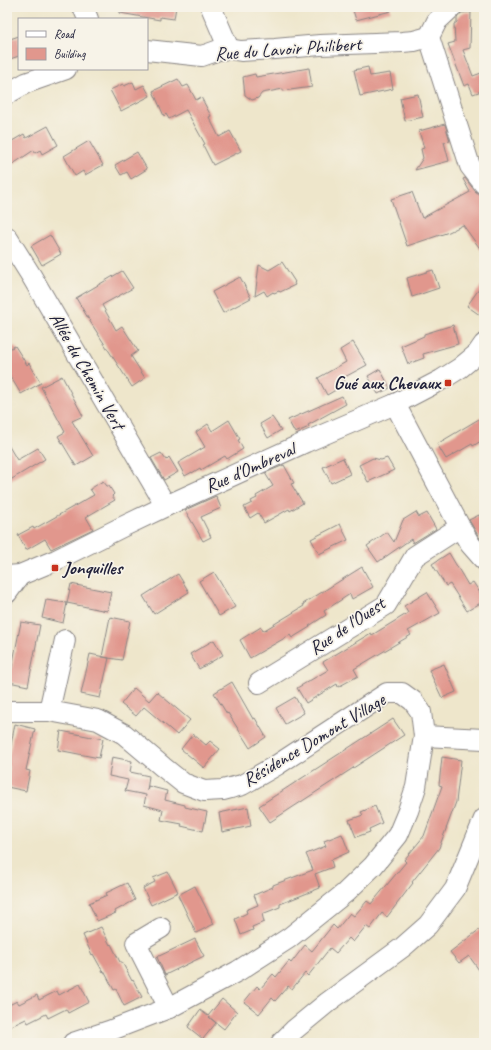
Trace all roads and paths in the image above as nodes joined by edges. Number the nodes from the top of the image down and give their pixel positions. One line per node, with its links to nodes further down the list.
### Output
1 (83, 7): 4 (street)
2 (211, 7): 6 (street)
3 (452, 7): 5 (street)
4 (88, 18)
5 (429, 37): 6 (street, Rue du Lavoir Philibert); 10 (street)
6 (229, 49): 7 (street, Rue du Lavoir Philibert)
7 (148, 50)
8 (63, 70): 9 (street)
9 (7, 94)
10 (484, 184)
11 (7, 237): 14 (street, Allée du Chemin Vert)
12 (484, 344): 13 (street, Rue d'Ombreval)
13 (395, 404): 14 (street, Rue d'Ombreval); 15 (street)
14 (166, 506): 17 (street, Rue d'Ombreval)
15 (460, 527): 16 (street); 20 (street, Rue de l'Ouest)
16 (484, 560)
17 (13, 575): 18 (street)
18 (7, 593)
19 (65, 640): 22 (street)
20 (259, 683)
21 (7, 711): 22 (street, Résidence Domont Village)
22 (49, 711): 23 (street, Résidence Domont Village)
23 (424, 736): 24 (street); 27 (street, Résidence Domont Village)
24 (484, 739)
25 (484, 819): 30 (street)
26 (162, 928): 27 (street)
27 (169, 1008): 28 (street, Résidence Domont Village)
28 (112, 1037): 29 (street, Résidence Domont Village)
29 (73, 1043)
30 (282, 1043)

